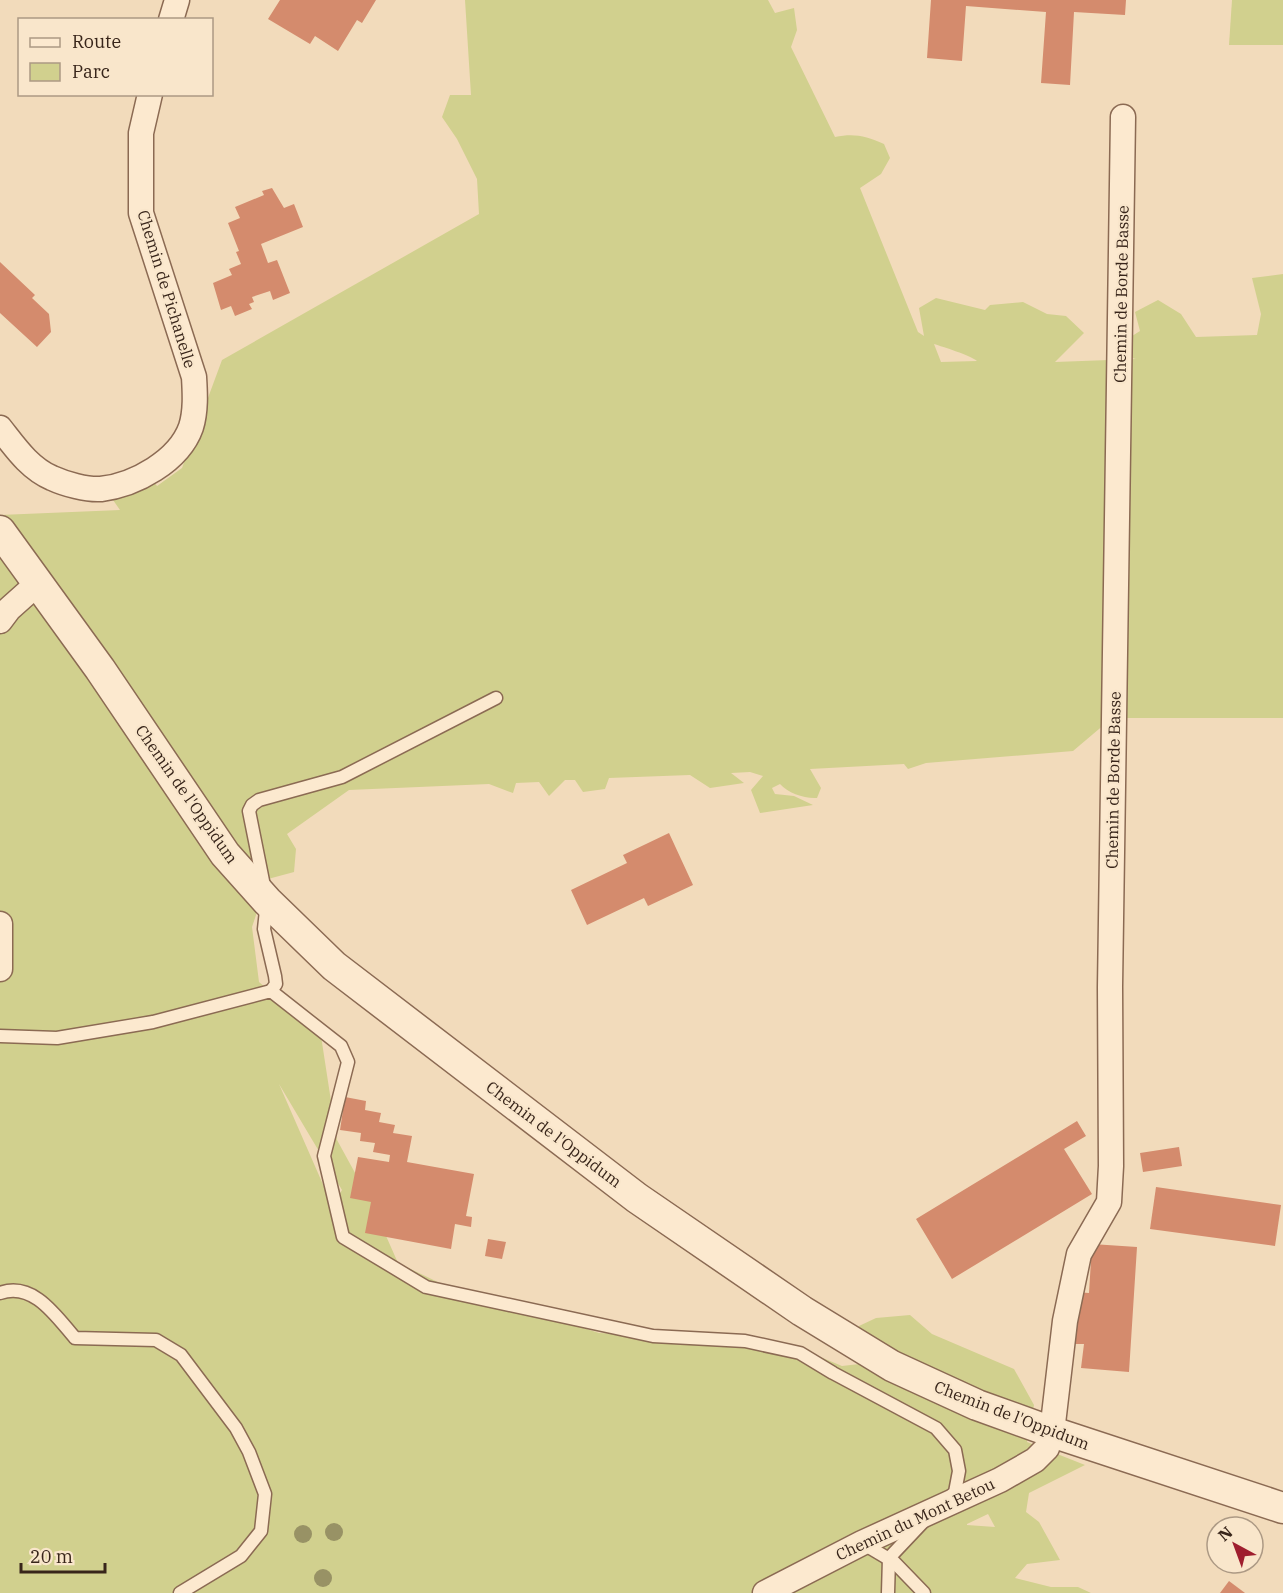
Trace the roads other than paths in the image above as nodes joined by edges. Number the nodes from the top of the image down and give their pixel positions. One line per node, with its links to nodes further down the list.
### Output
1 (177, 0): 2 (street)
2 (172, 18)
3 (150, 96): 5 (street, Chemin de Pichanelle)
4 (1123, 117): 16 (street, Chemin de Borde Basse)
5 (0, 428)
6 (0, 531): 7 (street, Chemin de l'Oppidum)
7 (37, 584): 8 (street); 10 (street, Chemin de l'Oppidum)
8 (0, 621)
9 (496, 698): 10 (lane)
10 (267, 901): 13 (lane); 16 (street, Chemin de l'Oppidum)
11 (0, 924): 12 (street)
12 (0, 969)
13 (271, 991): 14 (lane); 17 (lane)
14 (0, 1036)
15 (0, 1293): 21 (lane)
16 (1052, 1432): 17 (street, Chemin du Mont Betou); 18 (street, Chemin de l'Oppidum)
17 (938, 1508): 19 (street, Chemin du Mont Betou); 20 (lane)
18 (1283, 1508)
19 (862, 1543): 20 (lane); 22 (street, Chemin du Mont Betou)
20 (889, 1558): 23 (lane); 24 (lane)
21 (180, 1593)
22 (765, 1593)
23 (888, 1593)
24 (924, 1593)

